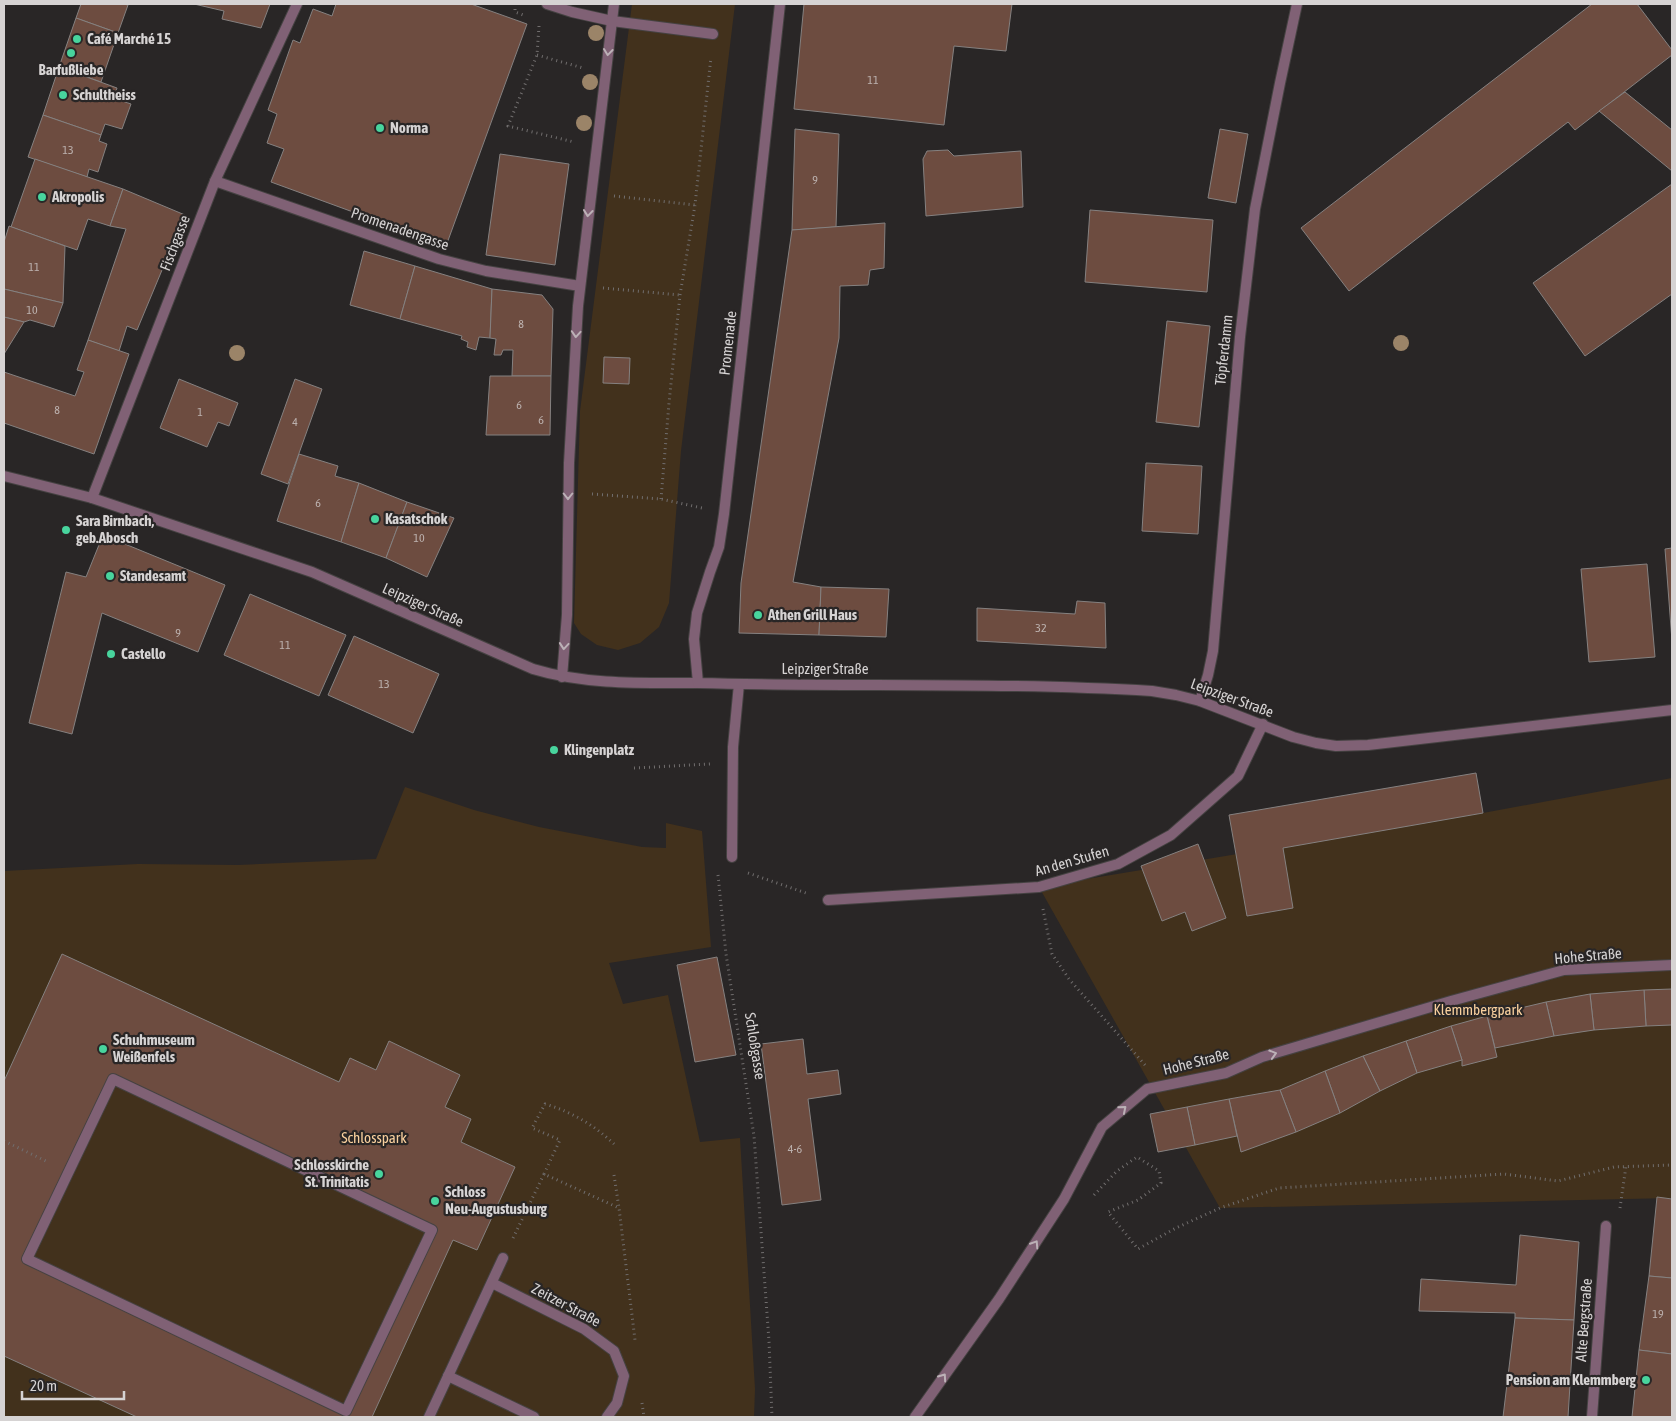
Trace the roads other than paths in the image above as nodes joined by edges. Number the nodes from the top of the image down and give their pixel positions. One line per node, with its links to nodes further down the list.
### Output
1 (297, 4): 8 (street, Fischgasse)
2 (547, 4): 6 (street)
3 (614, 4): 6 (street)
4 (780, 4): 13 (street, Promenade)
5 (1297, 4): 15 (street, Töpferdamm)
6 (612, 21): 7 (street); 9 (street, one-way to 9)
7 (713, 34)
8 (215, 181): 9 (street, Promenadengasse); 11 (street, Fischgasse)
9 (580, 286): 12 (street, one-way to 12)
10 (4, 476): 11 (street, Leipziger Straße)
11 (92, 498): 12 (street, Leipziger Straße)
12 (562, 677): 13 (street, Leipziger Straße)
13 (698, 683): 14 (street, Leipziger Straße)
14 (739, 684): 15 (street, Leipziger Straße); 18 (street)
15 (1200, 701): 17 (street, Leipziger Straße)
16 (1672, 710): 17 (street, Leipziger Straße)
17 (1262, 724): 19 (street, An den Stufen)
18 (732, 856)
19 (828, 900)
20 (1672, 965): 29 (street, Hohe Straße, one-way to 20)
21 (113, 1079): 21 (street)
22 (1606, 1226): 30 (street, Alte Bergstraße)
23 (503, 1258): 24 (street)
24 (492, 1283): 25 (street); 28 (street, Zeitzer Straße)
25 (448, 1376): 26 (street); 27 (street)
26 (430, 1417)
27 (534, 1417)
28 (607, 1417)
29 (915, 1417)
30 (1592, 1417)

